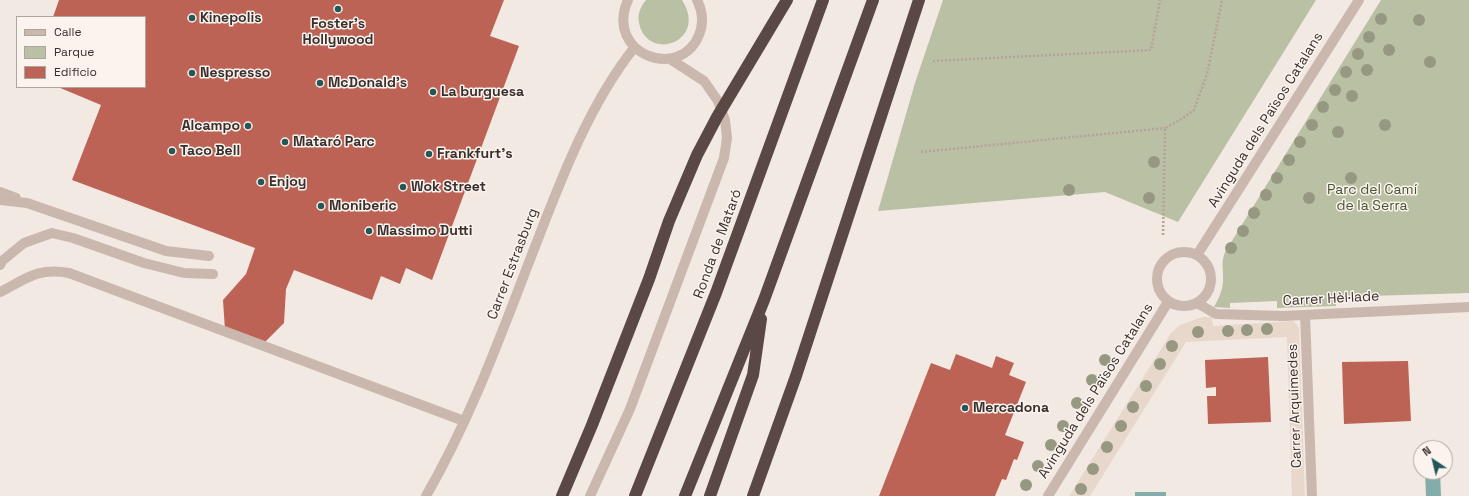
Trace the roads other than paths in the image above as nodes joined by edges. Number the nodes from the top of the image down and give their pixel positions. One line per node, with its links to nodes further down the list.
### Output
1 (628, 0): 8 (street)
2 (697, 0): 9 (street)
3 (787, 0): 25 (highway)
4 (824, 0): 27 (highway, Ronda de Mataró)
5 (873, 0): 18 (highway)
6 (919, 0): 30 (highway)
7 (1359, 0): 13 (street, Avinguda dels Països Catalans)
8 (634, 48): 9 (street); 23 (street, Carrer Estrasburg)
9 (670, 59): 26 (street)
10 (0, 192): 12 (street)
11 (0, 200): 12 (street)
12 (27, 203): 14 (street)
13 (1197, 255): 19 (street); 20 (street)
14 (208, 256)
15 (0, 264): 16 (street)
16 (213, 274)
17 (0, 292): 23 (street)
18 (764, 300): 28 (highway); 29 (highway)
19 (1168, 302): 20 (street); 31 (street, Avinguda dels Països Catalans)
20 (1197, 303): 22 (street, Carrer Hèl·lade)
21 (1469, 307): 22 (street, Carrer Hèl·lade)
22 (1305, 315): 32 (street, Carrer Arquímedes)
23 (464, 421): 24 (street, Carrer Estrasburg)
24 (426, 496)
25 (562, 496)
26 (590, 496)
27 (635, 496)
28 (685, 496)
29 (710, 496)
30 (753, 496)
31 (1048, 496)
32 (1312, 496)

